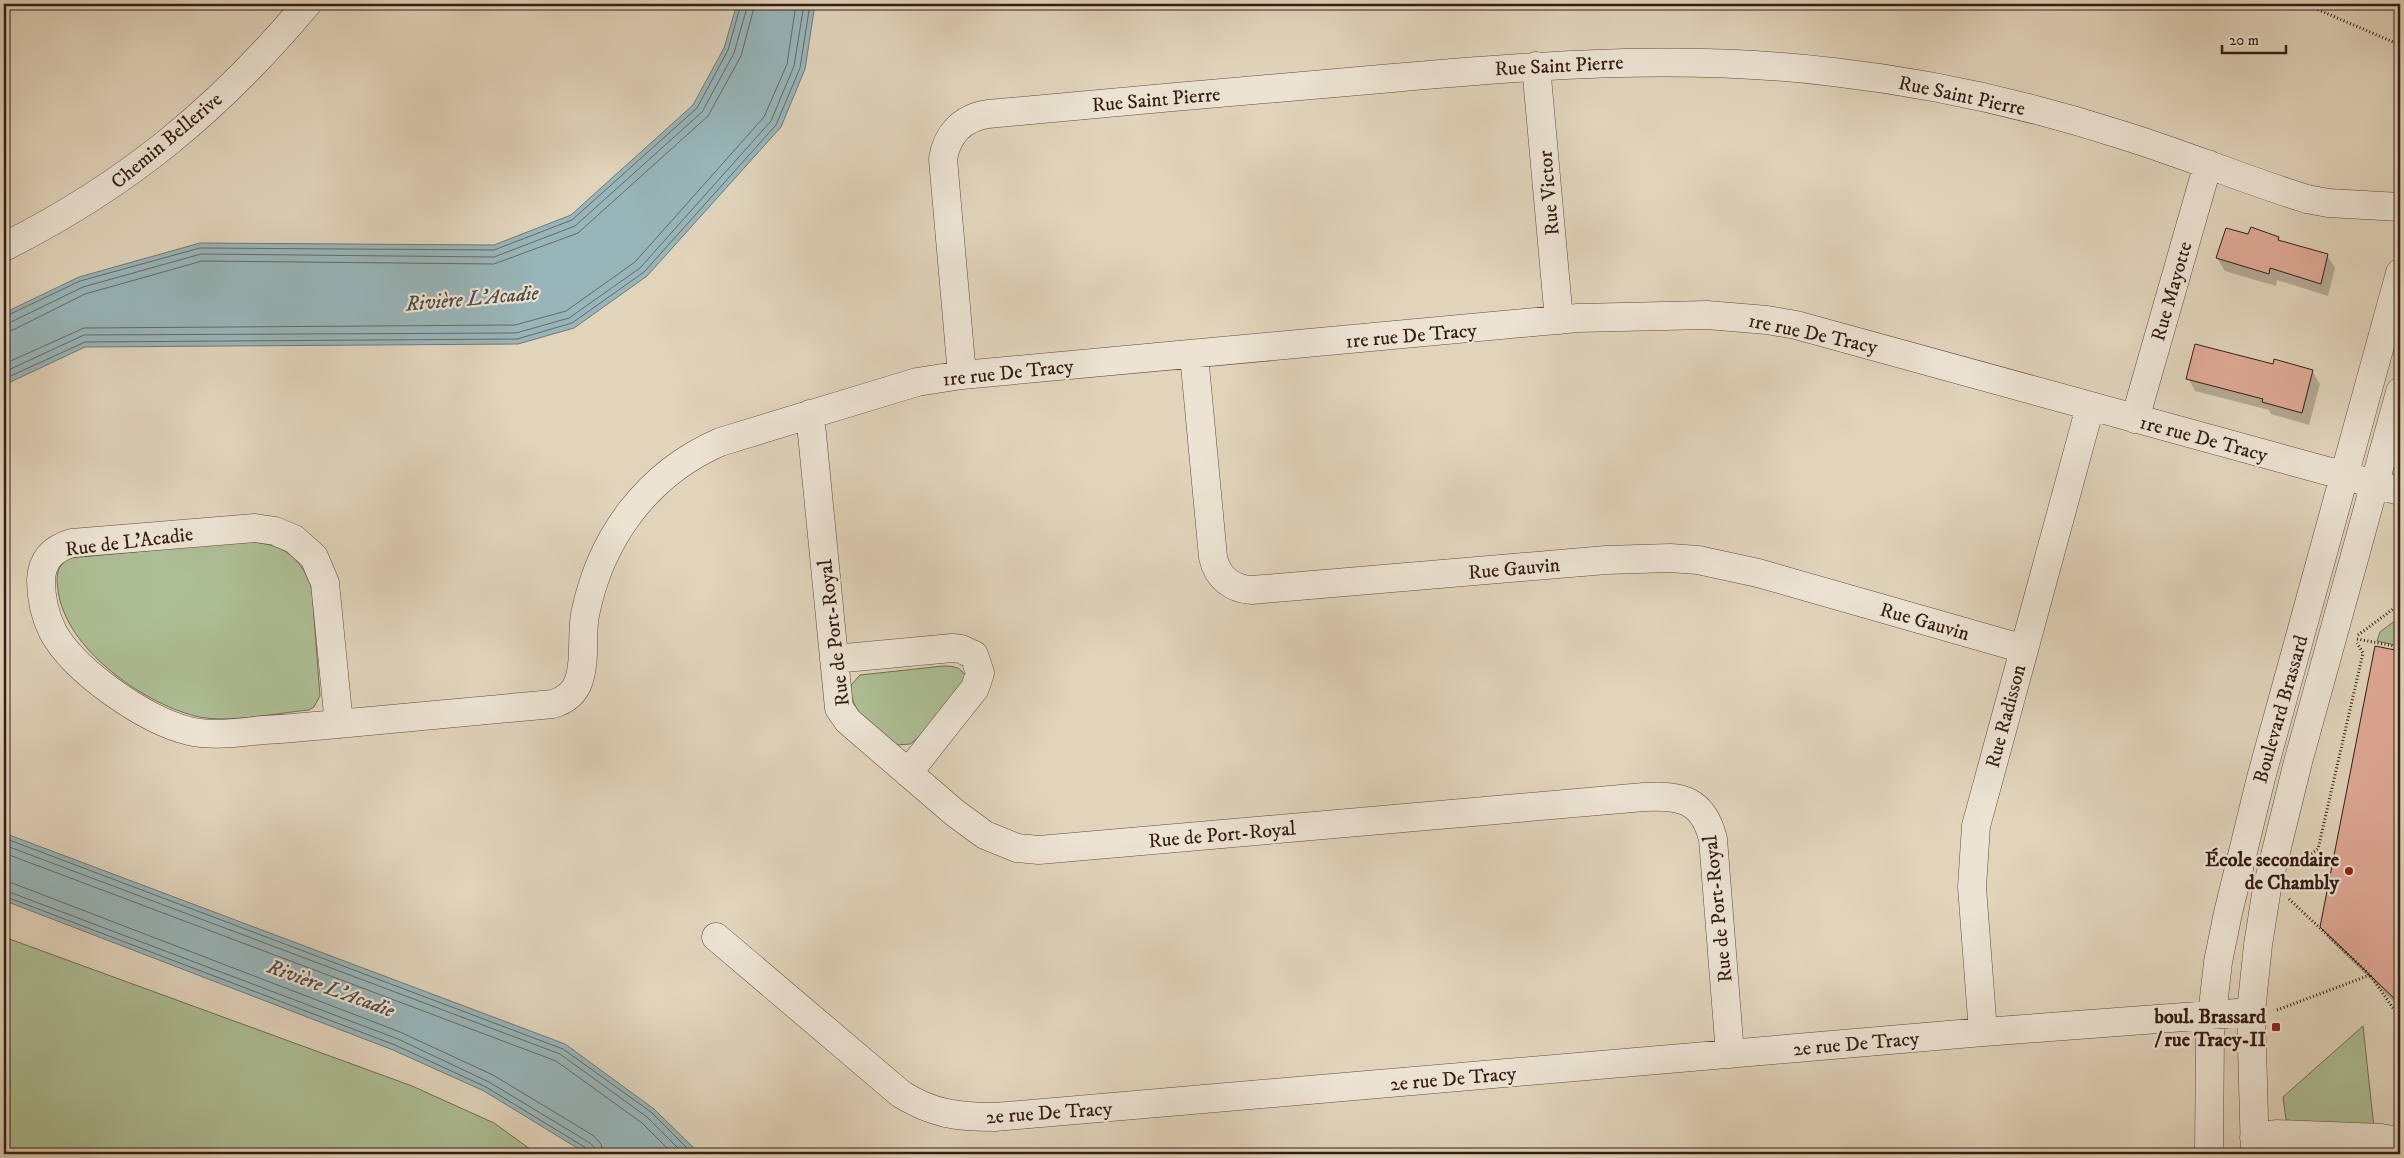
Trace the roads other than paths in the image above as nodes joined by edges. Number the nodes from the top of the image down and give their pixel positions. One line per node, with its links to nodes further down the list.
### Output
1 (307, 4): 5 (street, Chemin Bellerive)
2 (1536, 66): 3 (street, Rue Saint Pierre); 7 (street, Rue Victor); 9 (street, Rue Saint Pierre)
3 (2208, 164): 4 (street, Rue Saint Pierre); 13 (street, Rue Mayotte)
4 (2400, 207)
5 (4, 247)
6 (2400, 273): 14 (street, Boulevard Brassard)
7 (1559, 320): 8 (street, 1re rue De Tracy); 11 (street, 1re rue De Tracy)
8 (1194, 355): 9 (street, 1re rue De Tracy); 17 (street, Rue Gauvin)
9 (962, 375): 12 (street, 1re rue De Tracy)
10 (2400, 392): 15 (street, Boulevard Brassard)
11 (2090, 407): 13 (street, 1re rue De Tracy); 17 (street, Rue Radisson)
12 (810, 414): 18 (street, Rue de Port-Royal); 19 (street, 1re rue De Tracy)
13 (2135, 419): 14 (street, 1re rue De Tracy)
14 (2343, 476): 15 (street, 1re rue De Tracy); 22 (street, Boulevard Brassard)
15 (2374, 484): 16 (street, 1re rue De Tracy); 23 (street, Boulevard Brassard)
16 (2400, 491)
17 (2024, 649): 27 (street, Rue Radisson)
18 (834, 659): 21 (street, Rue de Port-Royal); 21 (street)
19 (582, 670): 20 (street, Rue de L'Acadie)
20 (339, 724): 20 (street, Rue de L'Acadie)
21 (908, 773): 28 (street, Rue de Port-Royal)
22 (2261, 778): 23 (street); 26 (street, Boulevard Brassard)
23 (2291, 787): 25 (street, Boulevard Brassard)
24 (716, 937): 28 (street, 2e rue De Tracy)
25 (2264, 1011): 26 (street, 2e rue De Tracy); 29 (street, Boulevard Brassard)
26 (2212, 1014): 27 (street, 2e rue De Tracy); 31 (street, Boulevard Brassard)
27 (1983, 1032): 28 (street, 2e rue De Tracy)
28 (1730, 1054)
29 (2255, 1146): 30 (street)
30 (2400, 1146)
31 (2209, 1154)

